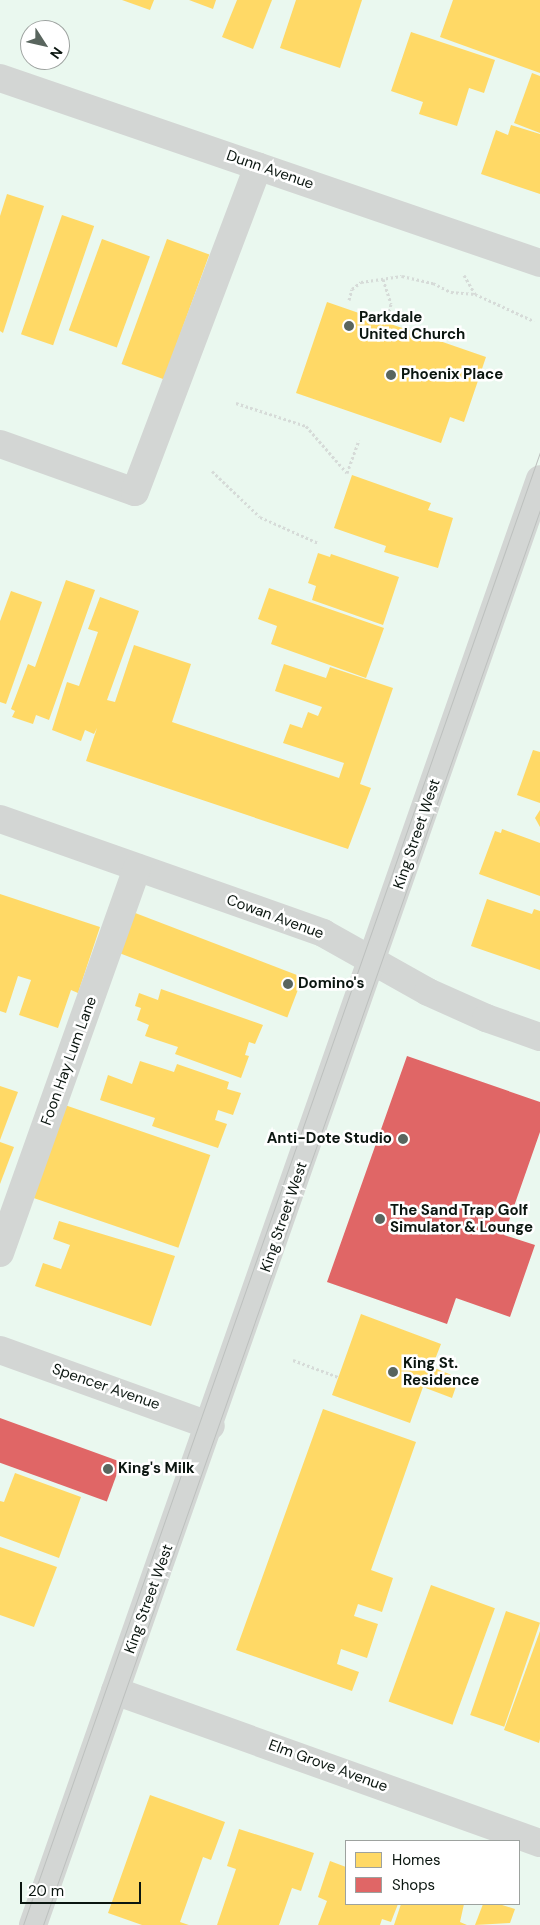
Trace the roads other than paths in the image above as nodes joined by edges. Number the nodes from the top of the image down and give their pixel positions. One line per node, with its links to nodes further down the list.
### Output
1 (0, 78): 2 (street, Dunn Avenue)
2 (258, 166): 3 (street, Dunn Avenue); 4 (street)
3 (540, 263)
4 (0, 444)
5 (540, 479): 8 (street, King Street West)
6 (0, 819): 7 (street, Cowan Avenue)
7 (137, 868): 8 (street, Cowan Avenue); 10 (street, Foon Hay Lum Lane)
8 (372, 963): 9 (street, Cowan Avenue); 12 (street, King Street West)
9 (540, 1037)
10 (0, 1253)
11 (0, 1350): 12 (street, Spencer Avenue)
12 (211, 1426): 13 (street, King Street West)
13 (115, 1691): 14 (street, Elm Grove Avenue); 15 (street, King Street West)
14 (540, 1843)
15 (34, 1925)

